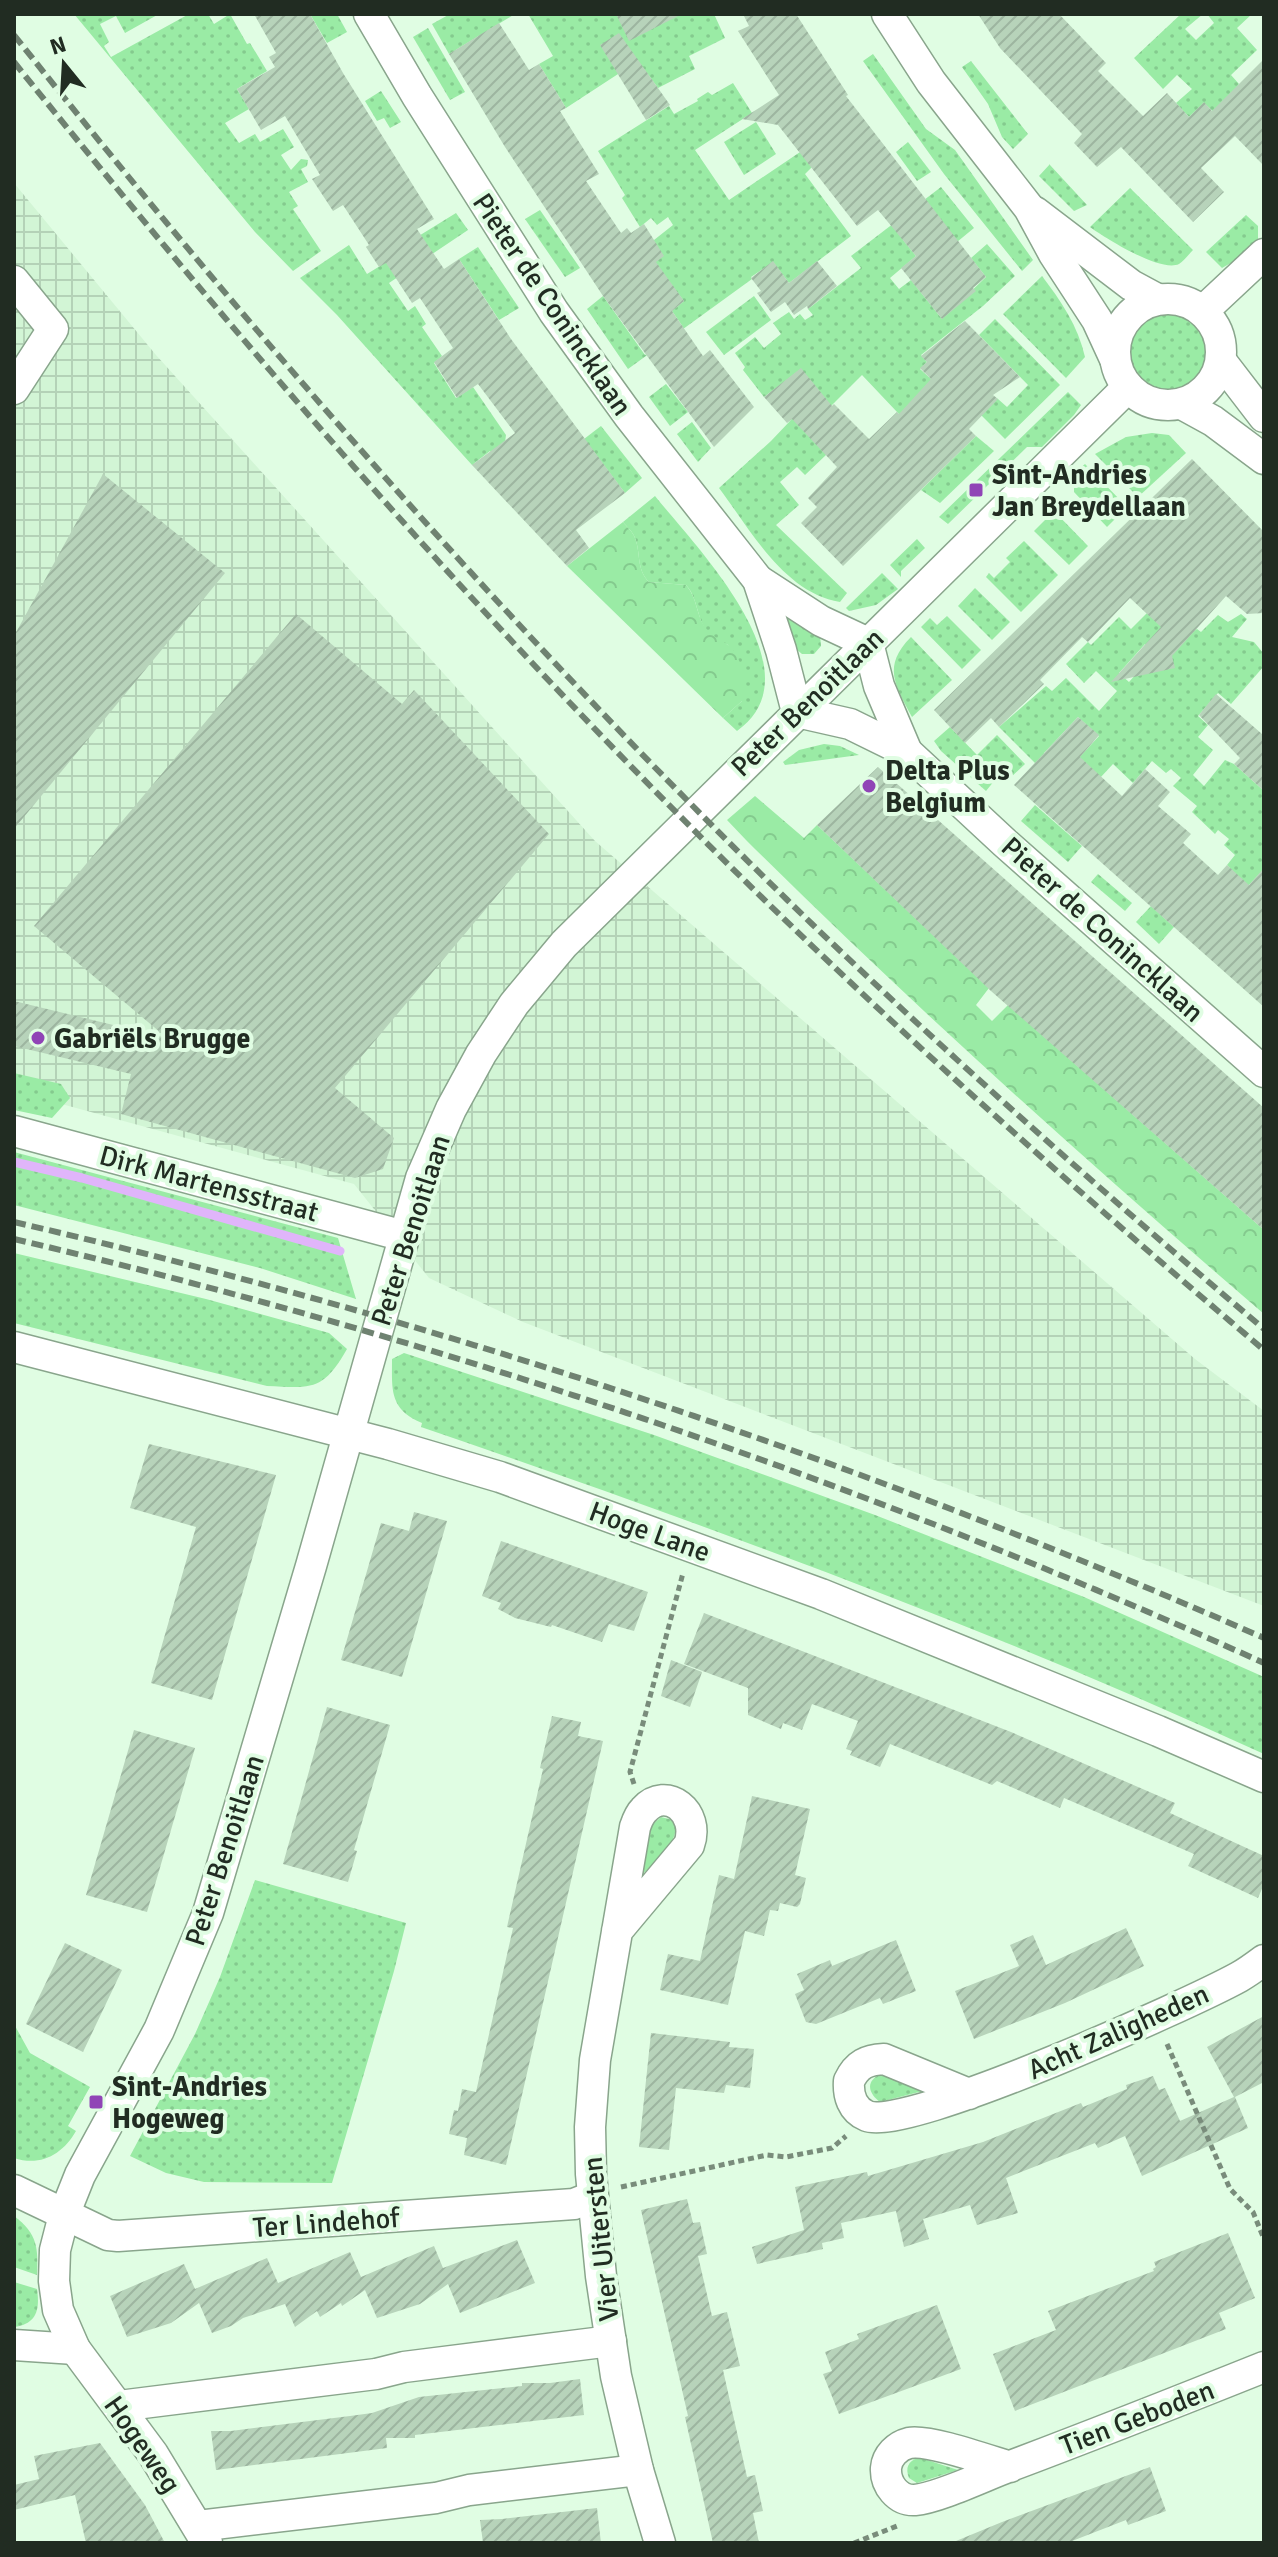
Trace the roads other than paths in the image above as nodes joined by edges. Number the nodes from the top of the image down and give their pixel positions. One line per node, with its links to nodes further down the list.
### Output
1 (369, 14): 15 (street, Pieter de Conincklaan)
2 (887, 14): 3 (street)
3 (1029, 208): 6 (street); 8 (street)
4 (1264, 254): 7 (street)
5 (14, 281): 11 (street)
6 (1157, 299): 7 (street); 8 (street)
7 (1203, 311): 9 (street)
8 (1115, 359): 10 (street)
9 (1221, 361): 12 (street); 13 (street)
10 (1128, 387): 12 (street); 16 (street, Peter Benoitlaan)
11 (14, 389)
12 (1182, 404): 14 (street)
13 (1264, 417)
14 (1264, 459)
15 (758, 580): 16 (street, Pieter de Conincklaan); 17 (street, Pieter de Conincklaan)
16 (868, 643): 17 (street, Peter Benoitlaan); 18 (street, Pieter de Conincklaan)
17 (797, 712): 18 (street, Pieter de Conincklaan); 21 (street, Peter Benoitlaan)
18 (907, 752): 19 (street, Pieter de Conincklaan)
19 (1264, 1072)
20 (14, 1131): 21 (street, Dirk Martensstraat)
21 (404, 1236): 23 (street, Peter Benoitlaan)
22 (14, 1347): 23 (street, Hoge Lane)
23 (348, 1435): 24 (street, Hoge Lane); 28 (street, Peter Benoitlaan)
24 (1264, 1777)
25 (617, 1931): 25 (street, Vier Uitersten); 30 (street, Vier Uitersten)
26 (1264, 1960): 27 (street, Acht Zaligheden)
27 (969, 2094): 27 (street, Acht Zaligheden)
28 (94, 2151): 31 (street, Hogeweg)
29 (14, 2190): 31 (street)
30 (592, 2197): 31 (street, Ter Lindehof); 32 (street, Vier Uitersten)
31 (64, 2215): 34 (street, Hogeweg)
32 (611, 2341): 36 (street); 38 (street, Vier Uitersten)
33 (14, 2345): 34 (street)
34 (75, 2349): 36 (street, Hogeweg)
35 (1264, 2367): 37 (street, Tien Geboden)
36 (119, 2406): 39 (street, Hogeweg)
37 (1010, 2467)
38 (638, 2470): 39 (street); 40 (street, Vier Uitersten)
39 (202, 2534)
40 (660, 2543)

